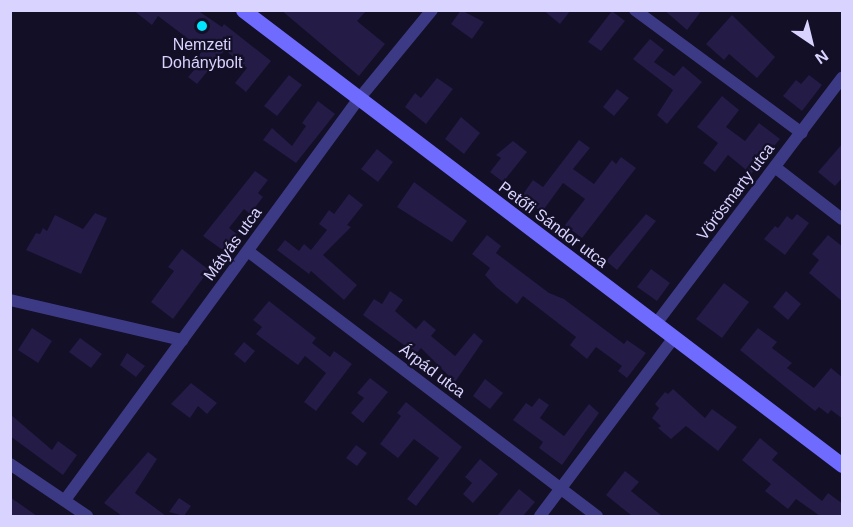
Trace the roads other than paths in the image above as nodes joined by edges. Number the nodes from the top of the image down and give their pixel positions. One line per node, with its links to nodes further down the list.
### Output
1 (243, 10): 5 (main road, Petőfi Sándor utca)
2 (432, 10): 5 (street, Mátyás utca)
3 (635, 10): 6 (street)
4 (843, 78): 6 (street, Vörösmarty utca)
5 (358, 100): 9 (street, Mátyás utca); 11 (main road, Petőfi Sándor utca)
6 (802, 133): 7 (street, Vörösmarty utca)
7 (776, 168): 8 (street); 11 (street, Vörösmarty utca)
8 (843, 219)
9 (249, 252): 13 (street, Mátyás utca); 16 (street, Árpád utca)
10 (10, 300): 13 (street)
11 (655, 325): 12 (main road, Petőfi Sándor utca)
12 (673, 339): 15 (main road, Petőfi Sándor utca); 16 (street)
13 (182, 340): 17 (street, Mátyás utca)
14 (10, 464): 17 (street)
15 (843, 465)
16 (560, 489): 19 (street); 20 (street, Árpád utca)
17 (64, 500): 18 (street)
18 (87, 516)
19 (540, 516)
20 (597, 516)

